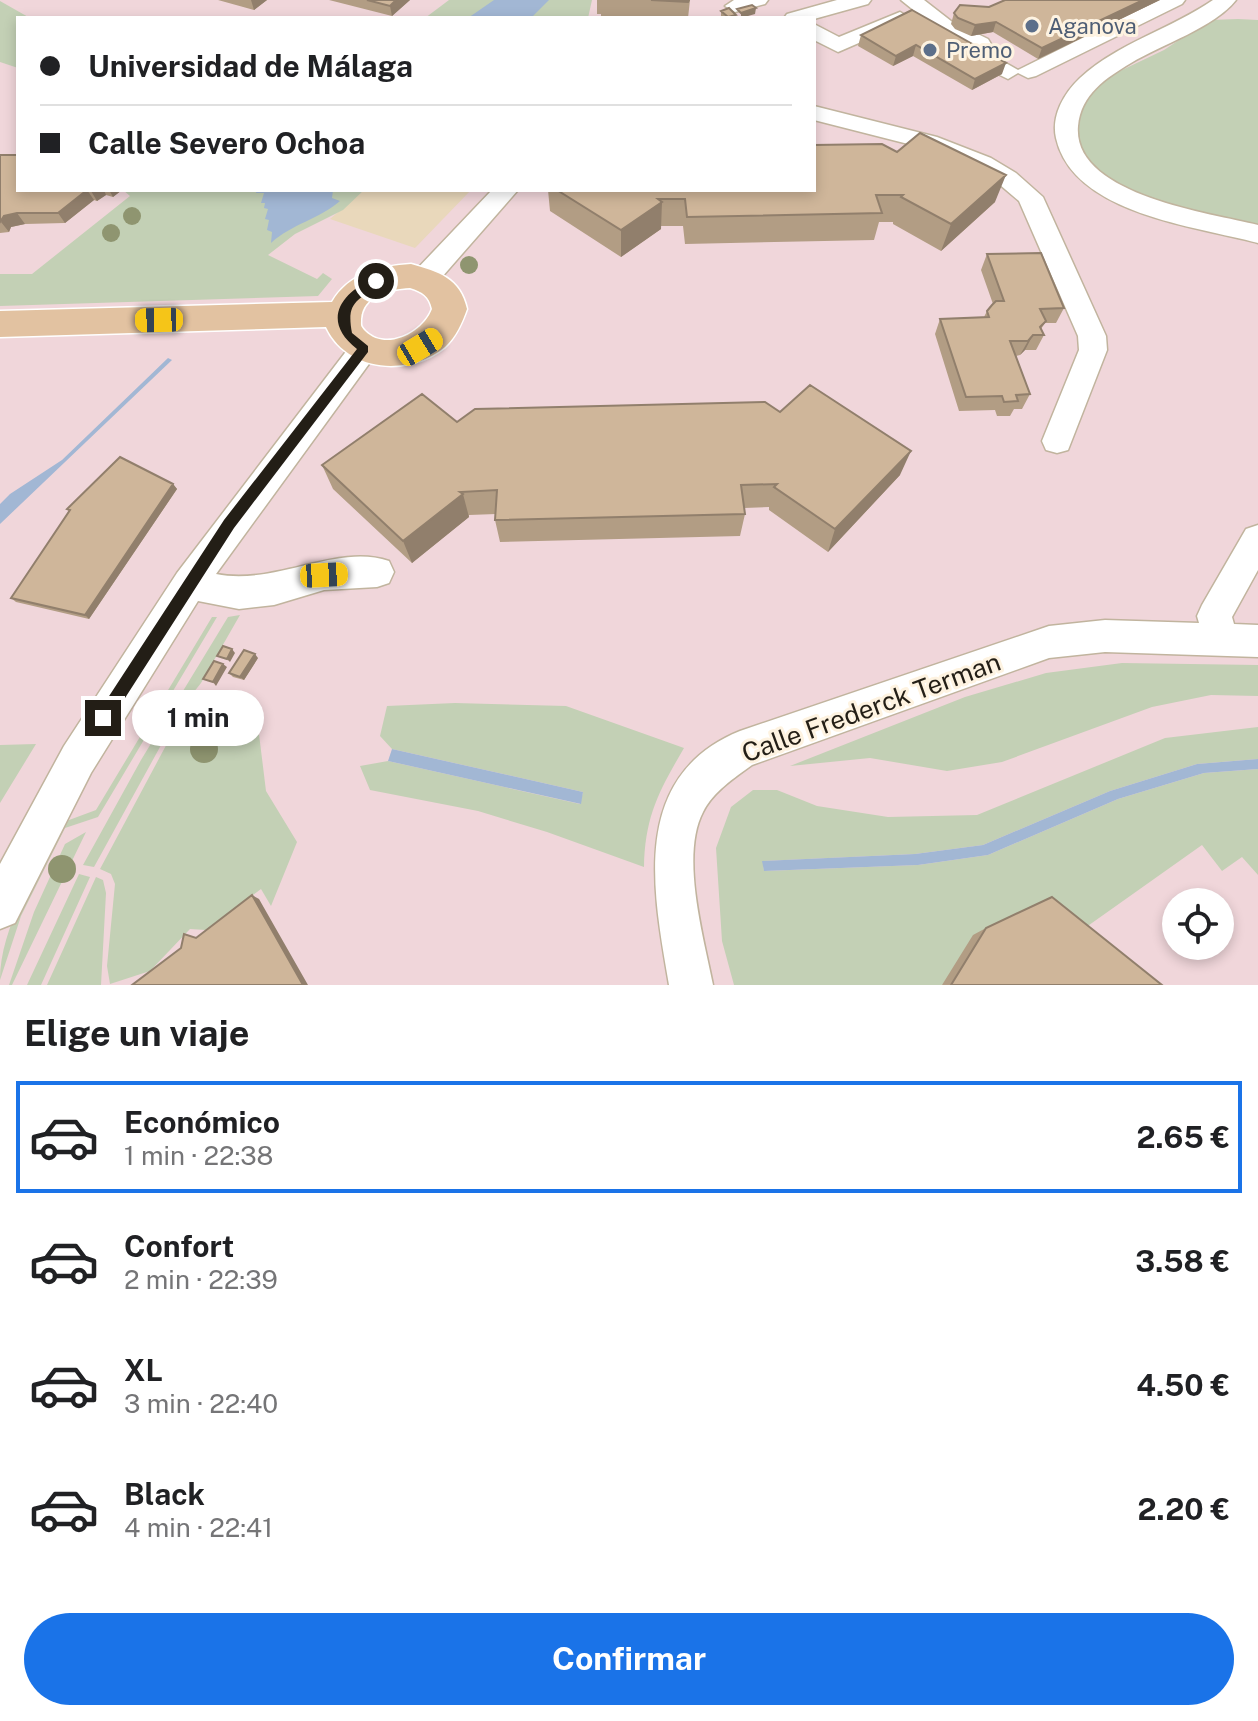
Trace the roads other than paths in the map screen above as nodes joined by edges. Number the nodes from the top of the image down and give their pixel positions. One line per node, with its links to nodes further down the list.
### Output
1 (758, 0): 6 (street)
2 (861, 0): 7 (street)
3 (911, 0): 9 (street)
4 (1175, 0): 8 (street)
5 (1226, 0): 12 (street)
6 (735, 6)
7 (803, 16)
8 (816, 31)
9 (980, 44)
10 (816, 114): 17 (street)
11 (504, 192): 13 (street)
12 (1258, 234)
13 (425, 278): 14 (main road); 16 (main road)
14 (330, 315): 15 (main road); 16 (main road)
15 (0, 324)
16 (364, 349): 20 (street)
17 (1057, 441)
18 (1258, 539): 21 (street)
19 (377, 572): 20 (street)
20 (189, 584): 22 (street)
21 (1240, 641): 23 (street, Calle Frederck Terman)
22 (0, 908)
23 (691, 985)

